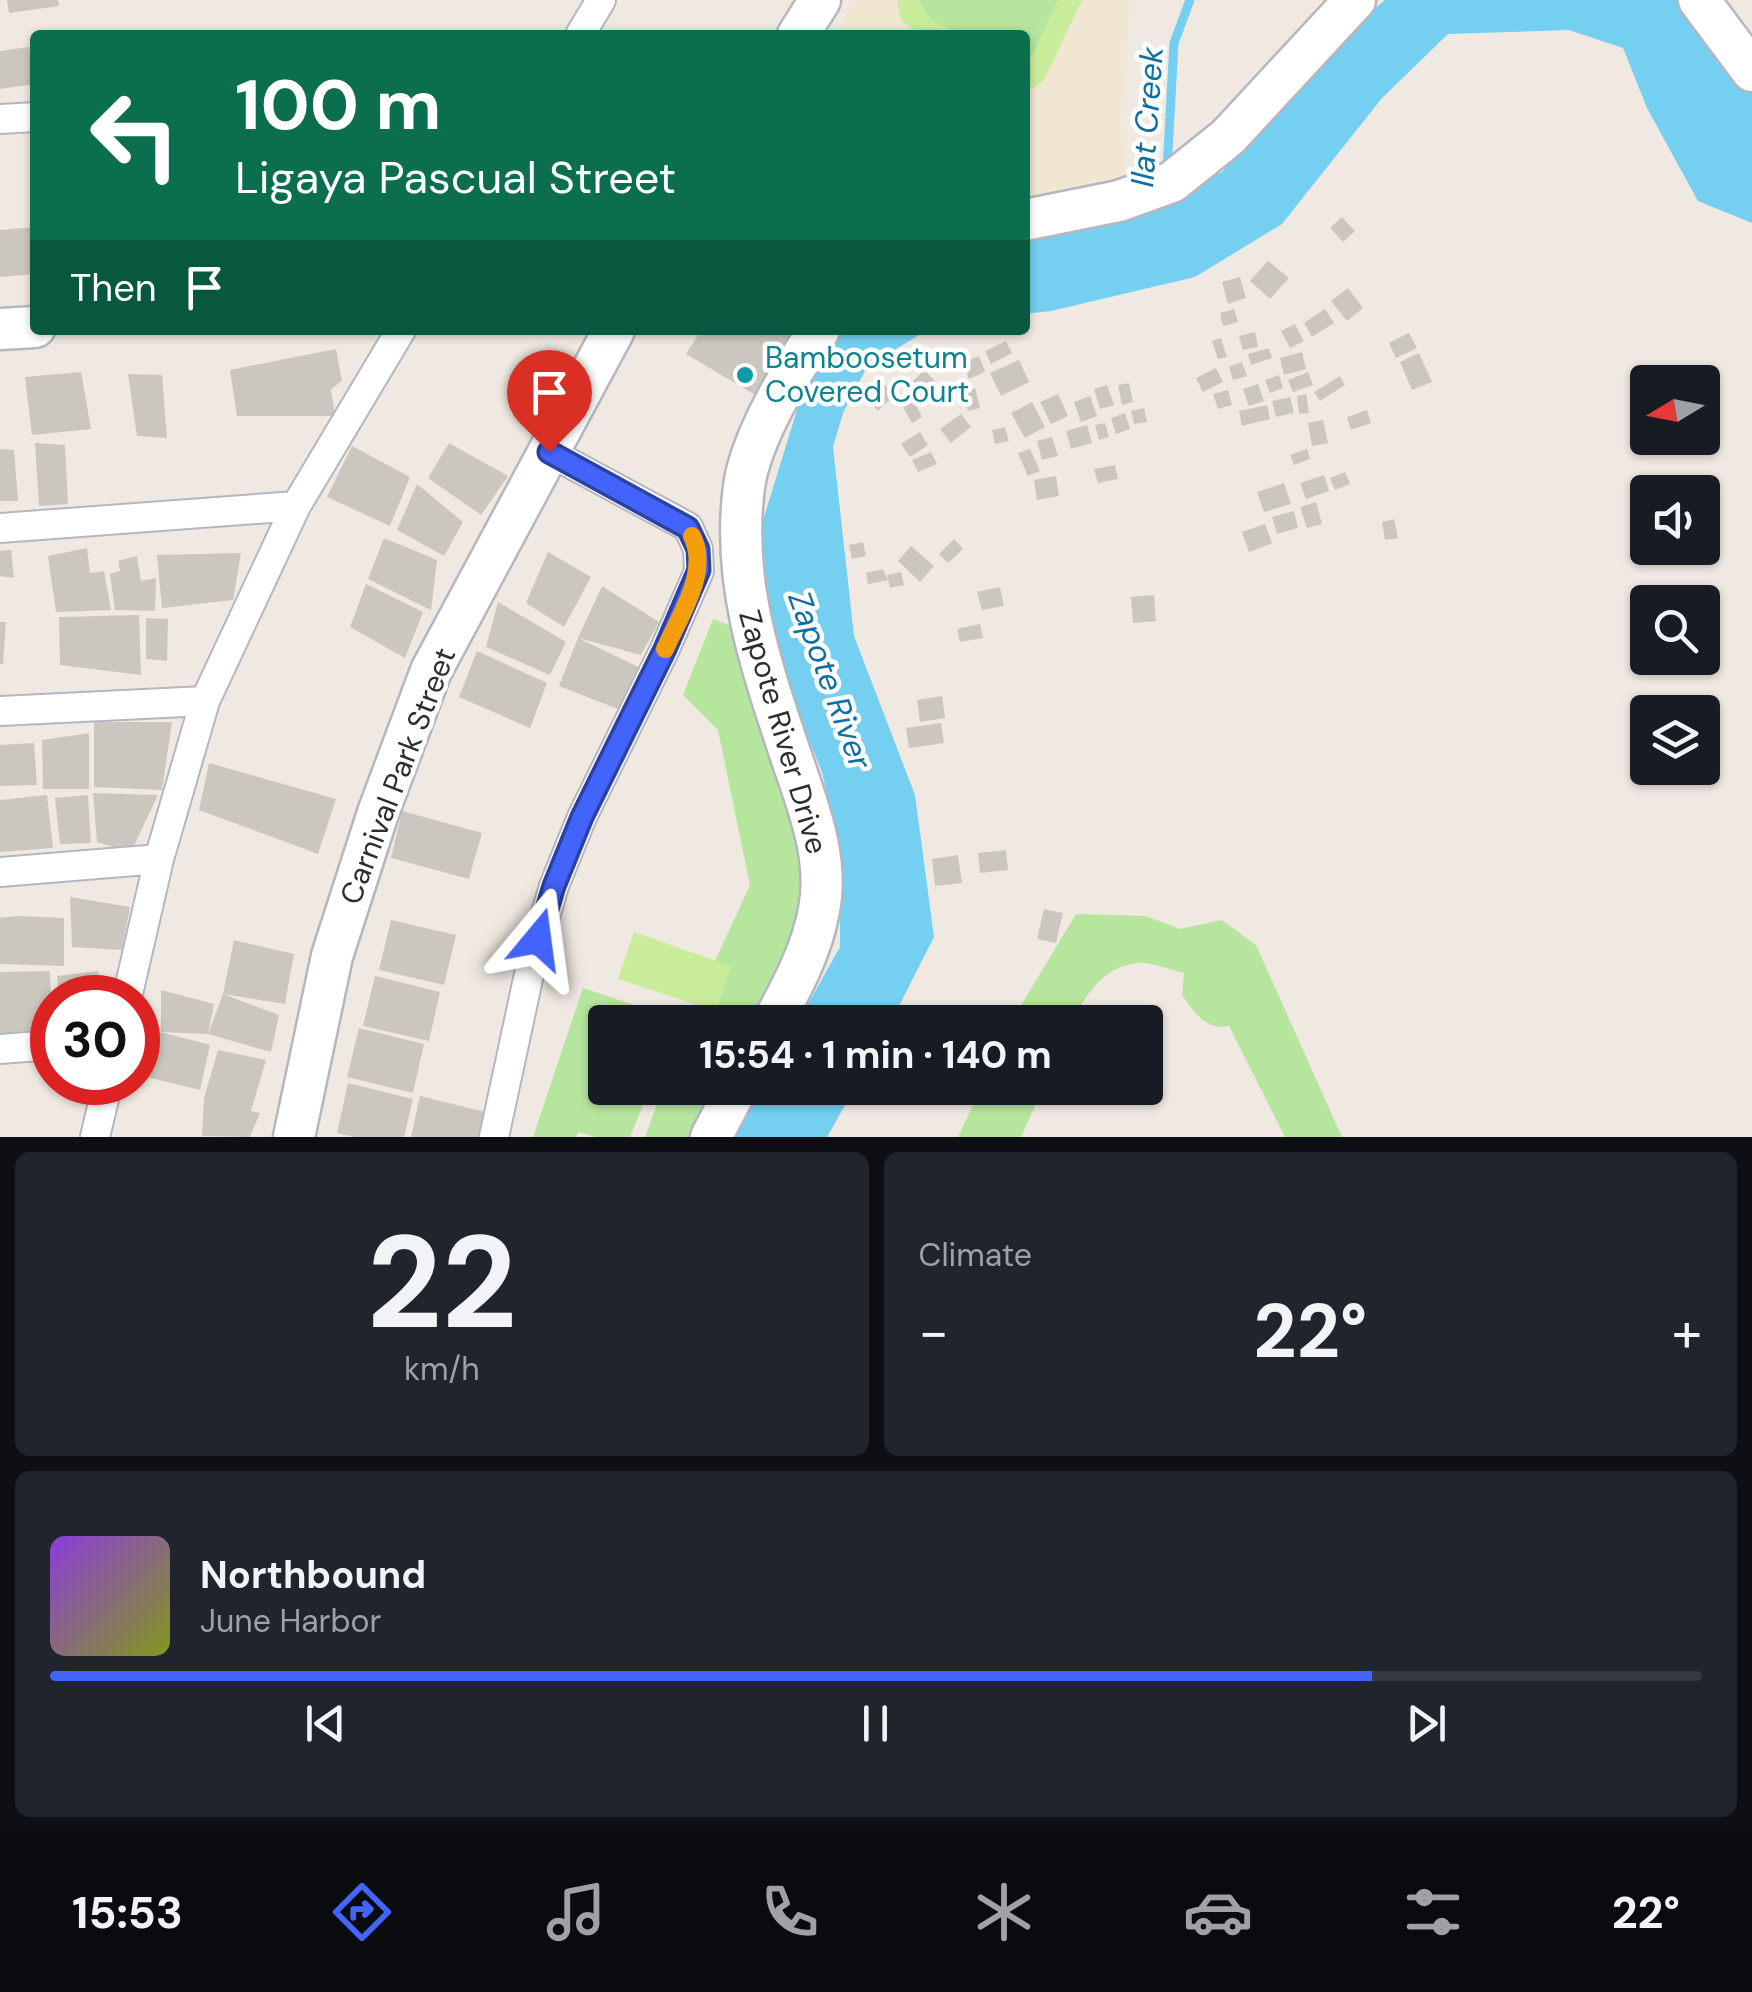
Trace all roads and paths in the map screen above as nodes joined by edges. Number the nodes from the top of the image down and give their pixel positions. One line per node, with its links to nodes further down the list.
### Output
1 (600, 0): 5 (street)
2 (820, 0): 6 (main road)
3 (1354, 0): 10 (main road)
4 (1723, 22): 7 (main road)
5 (583, 30)
6 (801, 30)
7 (1752, 70)
8 (30, 117): 9 (street)
9 (0, 119)
10 (1030, 219)
11 (30, 327): 12 (main road)
12 (0, 329)
13 (398, 335): 17 (street)
14 (611, 335): 16 (main road, Carnival Park Street)
15 (816, 335): 24 (main road, Zapote River Drive)
16 (549, 452): 30 (main road, Carnival Park Street); 31 (street)
17 (296, 506): 18 (street); 19 (street)
18 (0, 528)
19 (205, 701): 20 (street); 21 (street)
20 (0, 711)
21 (159, 859): 22 (street); 23 (street)
22 (0, 872)
23 (132, 975)
24 (781, 1005)
25 (30, 1047): 26 (street)
26 (0, 1049)
27 (103, 1105): 29 (street)
28 (728, 1105): 32 (main road)
29 (96, 1137)
30 (294, 1137)
31 (494, 1137)
32 (710, 1137)

